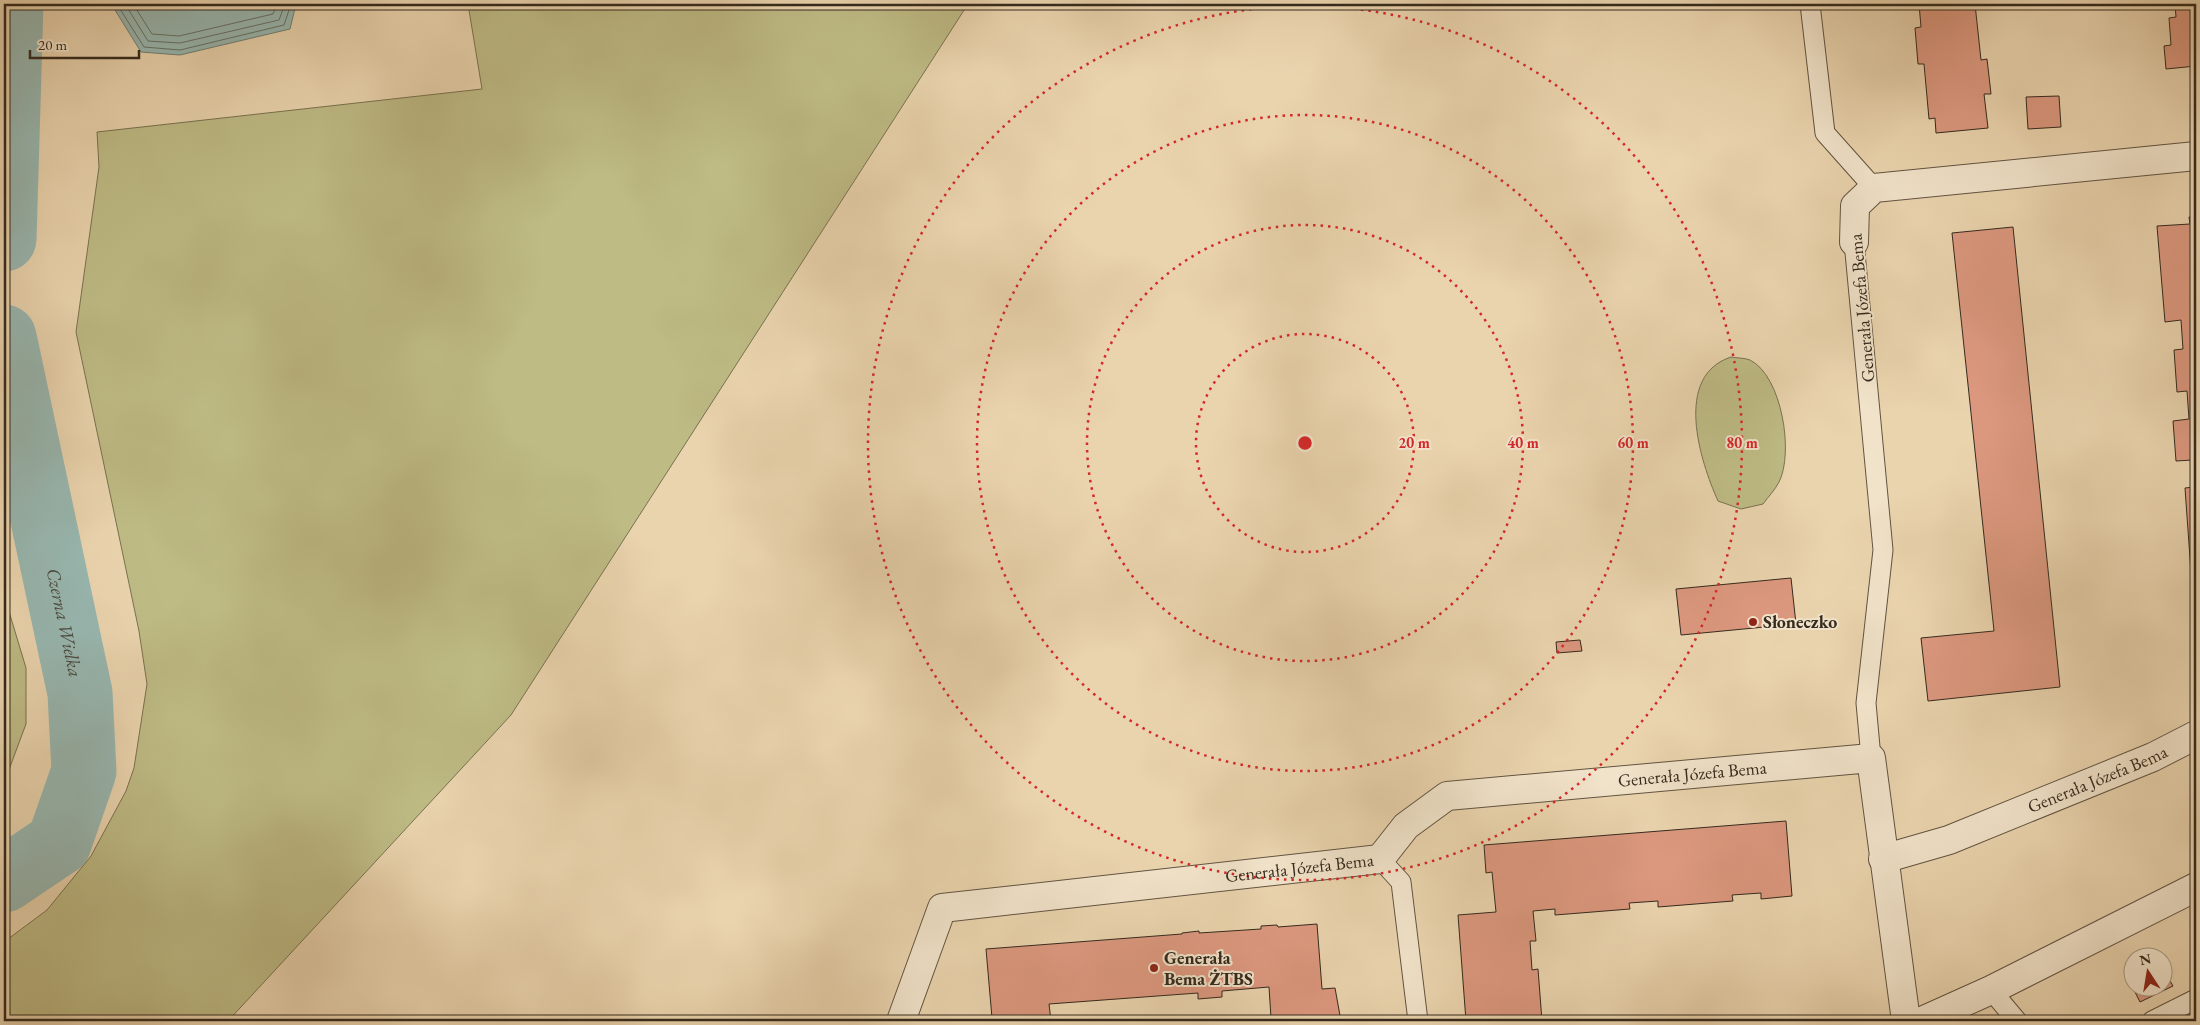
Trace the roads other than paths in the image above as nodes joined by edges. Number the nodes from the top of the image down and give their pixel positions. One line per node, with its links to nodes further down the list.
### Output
1 (1810, 4): 3 (lane)
2 (2196, 156): 3 (street)
3 (1874, 188): 4 (street, Generała Józefa Bema)
4 (1854, 242): 6 (lane, Generała Józefa Bema)
5 (2196, 735): 7 (street, Generała Józefa Bema)
6 (1871, 758): 7 (street, Generała Józefa Bema); 8 (street, Generała Józefa Bema)
7 (1883, 859): 14 (street, Generała Józefa Bema)
8 (1380, 860): 12 (street, Generała Józefa Bema); 13 (lane)
9 (2196, 887): 10 (street)
10 (1991, 990): 15 (street); 16 (lane)
11 (2196, 1000): 17 (lane)
12 (901, 1021)
13 (1418, 1021)
14 (1906, 1021)
15 (1922, 1021)
16 (2017, 1021)
17 (2152, 1021)

